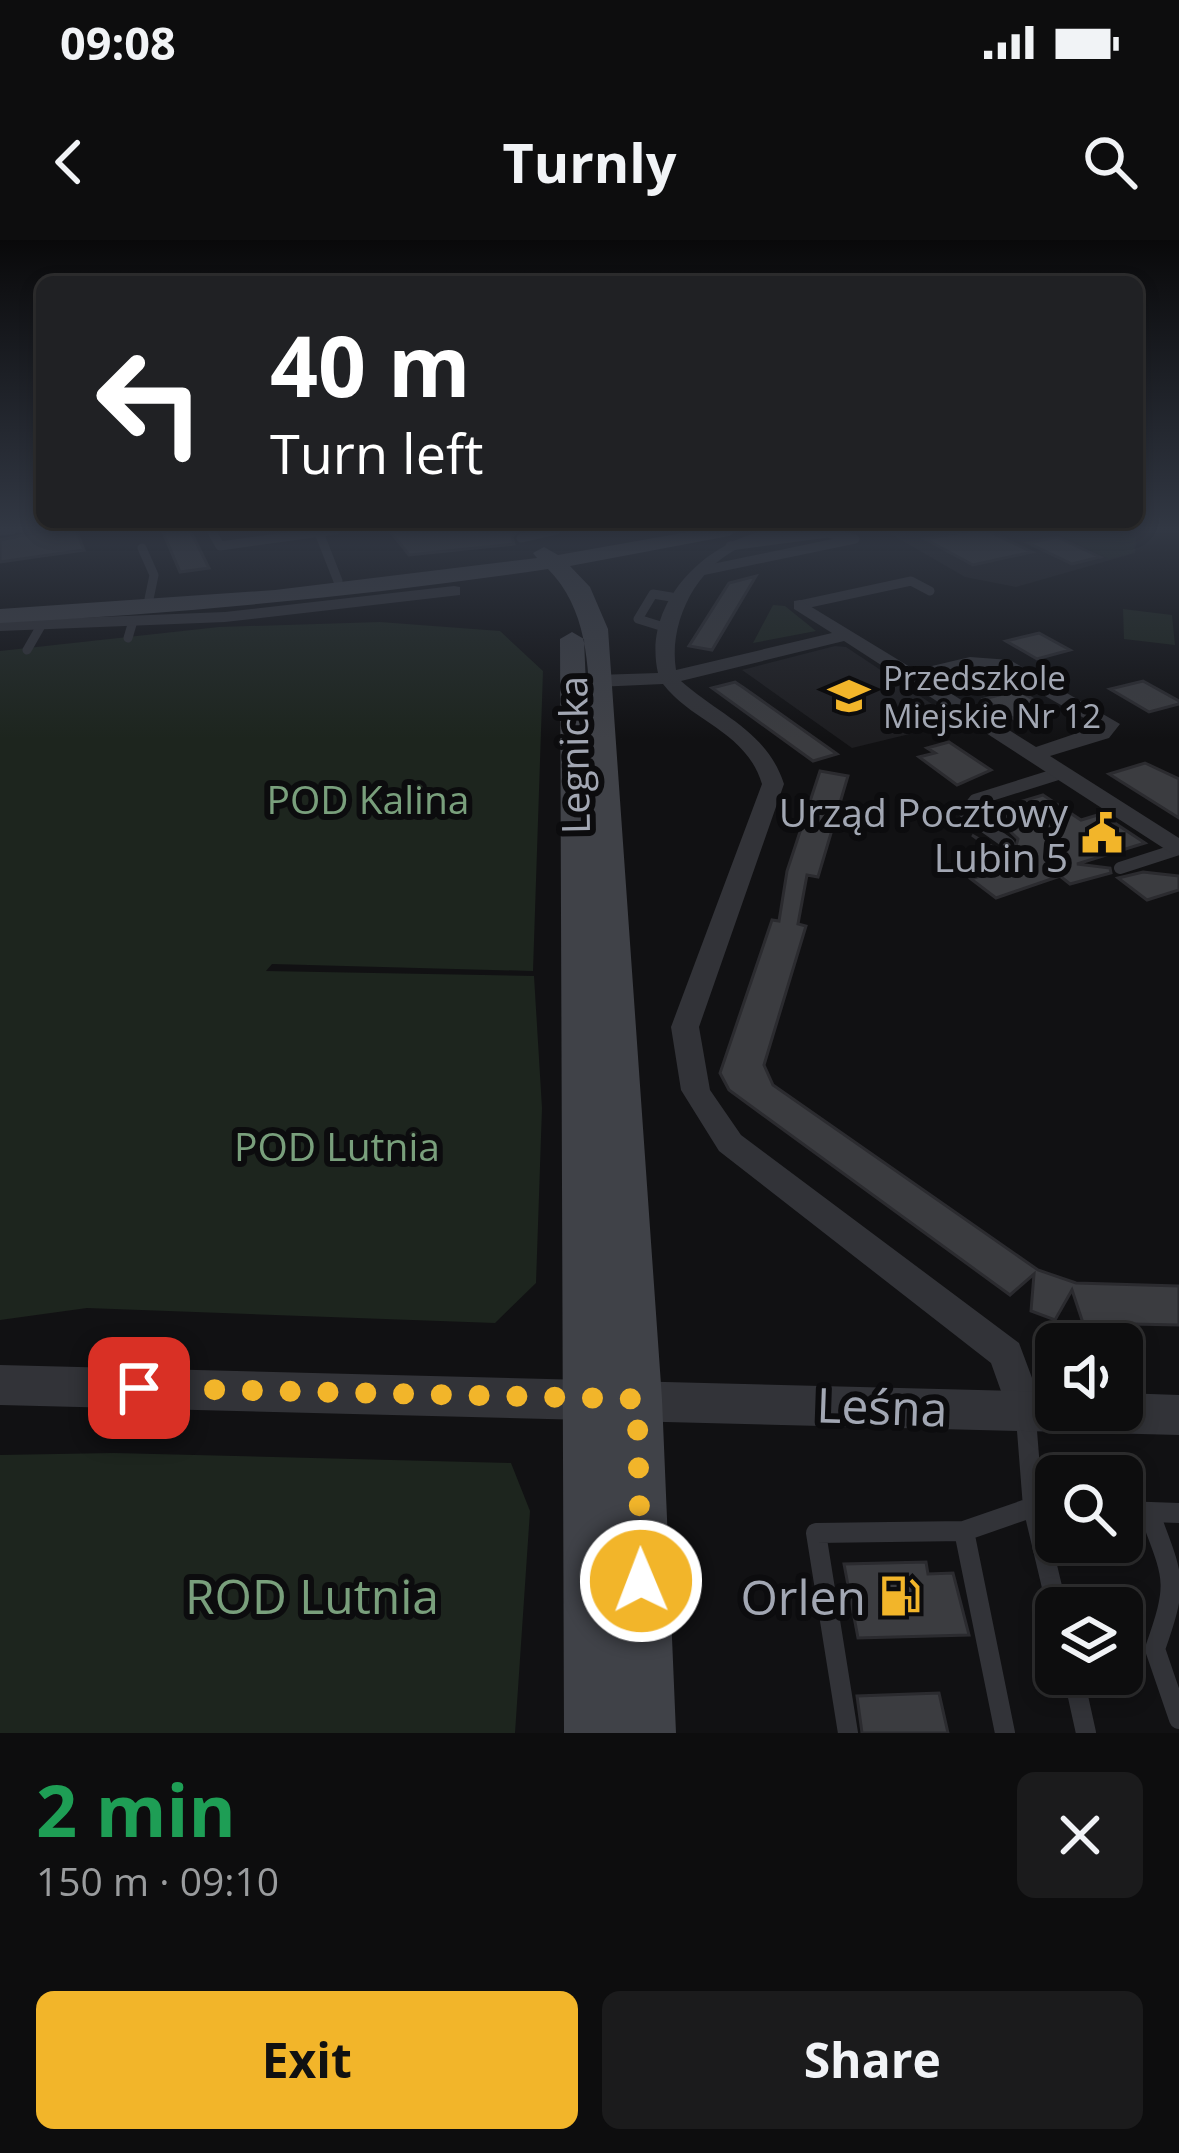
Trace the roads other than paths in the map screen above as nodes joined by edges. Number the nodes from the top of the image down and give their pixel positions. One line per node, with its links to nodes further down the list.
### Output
1 (683, 599): 14 (street)
2 (141, 600): 11 (main road)
3 (228, 600): 11 (main road)
4 (388, 600): 12 (street)
5 (566, 600): 27 (main road, Legnicka)
6 (585, 600): 15 (main road, Legnicka)
7 (600, 600): 15 (main road)
8 (649, 600): 14 (lane)
9 (824, 600): 10 (lane)
10 (800, 605): 16 (street)
11 (0, 612)
12 (42, 624): 13 (street); 17 (lane)
13 (0, 626)
14 (668, 628): 19 (street)
15 (596, 629): 20 (main road, Legnicka)
16 (847, 635): 18 (street); 19 (street)
17 (27, 650)
18 (913, 677): 21 (street); 21 (street)
19 (668, 678): 20 (street); 28 (street)
20 (596, 681): 27 (main road, Legnicka)
21 (1032, 755): 22 (street)
22 (1061, 773): 23 (lane); 24 (street)
23 (1009, 844)
24 (1179, 848): 25 (lane)
25 (1120, 868)
26 (0, 1384): 27 (street, Leśna)
27 (611, 1398): 28 (street, Leśna); 39 (main road, Legnicka); 40 (main road, Legnicka)
28 (1025, 1410): 29 (street, Leśna); 30 (lane)
29 (1179, 1415)
30 (1035, 1458)
31 (1035, 1510): 35 (lane)
32 (1143, 1512): 33 (lane)
33 (1149, 1512): 34 (lane); 36 (lane)
34 (1179, 1513)
35 (964, 1531): 41 (lane); 42 (lane)
36 (1174, 1692): 38 (lane)
37 (1077, 1695): 43 (lane)
38 (1179, 1719)
39 (595, 1733)
40 (645, 1733)
41 (848, 1733)
42 (1005, 1733)
43 (1087, 1733)

